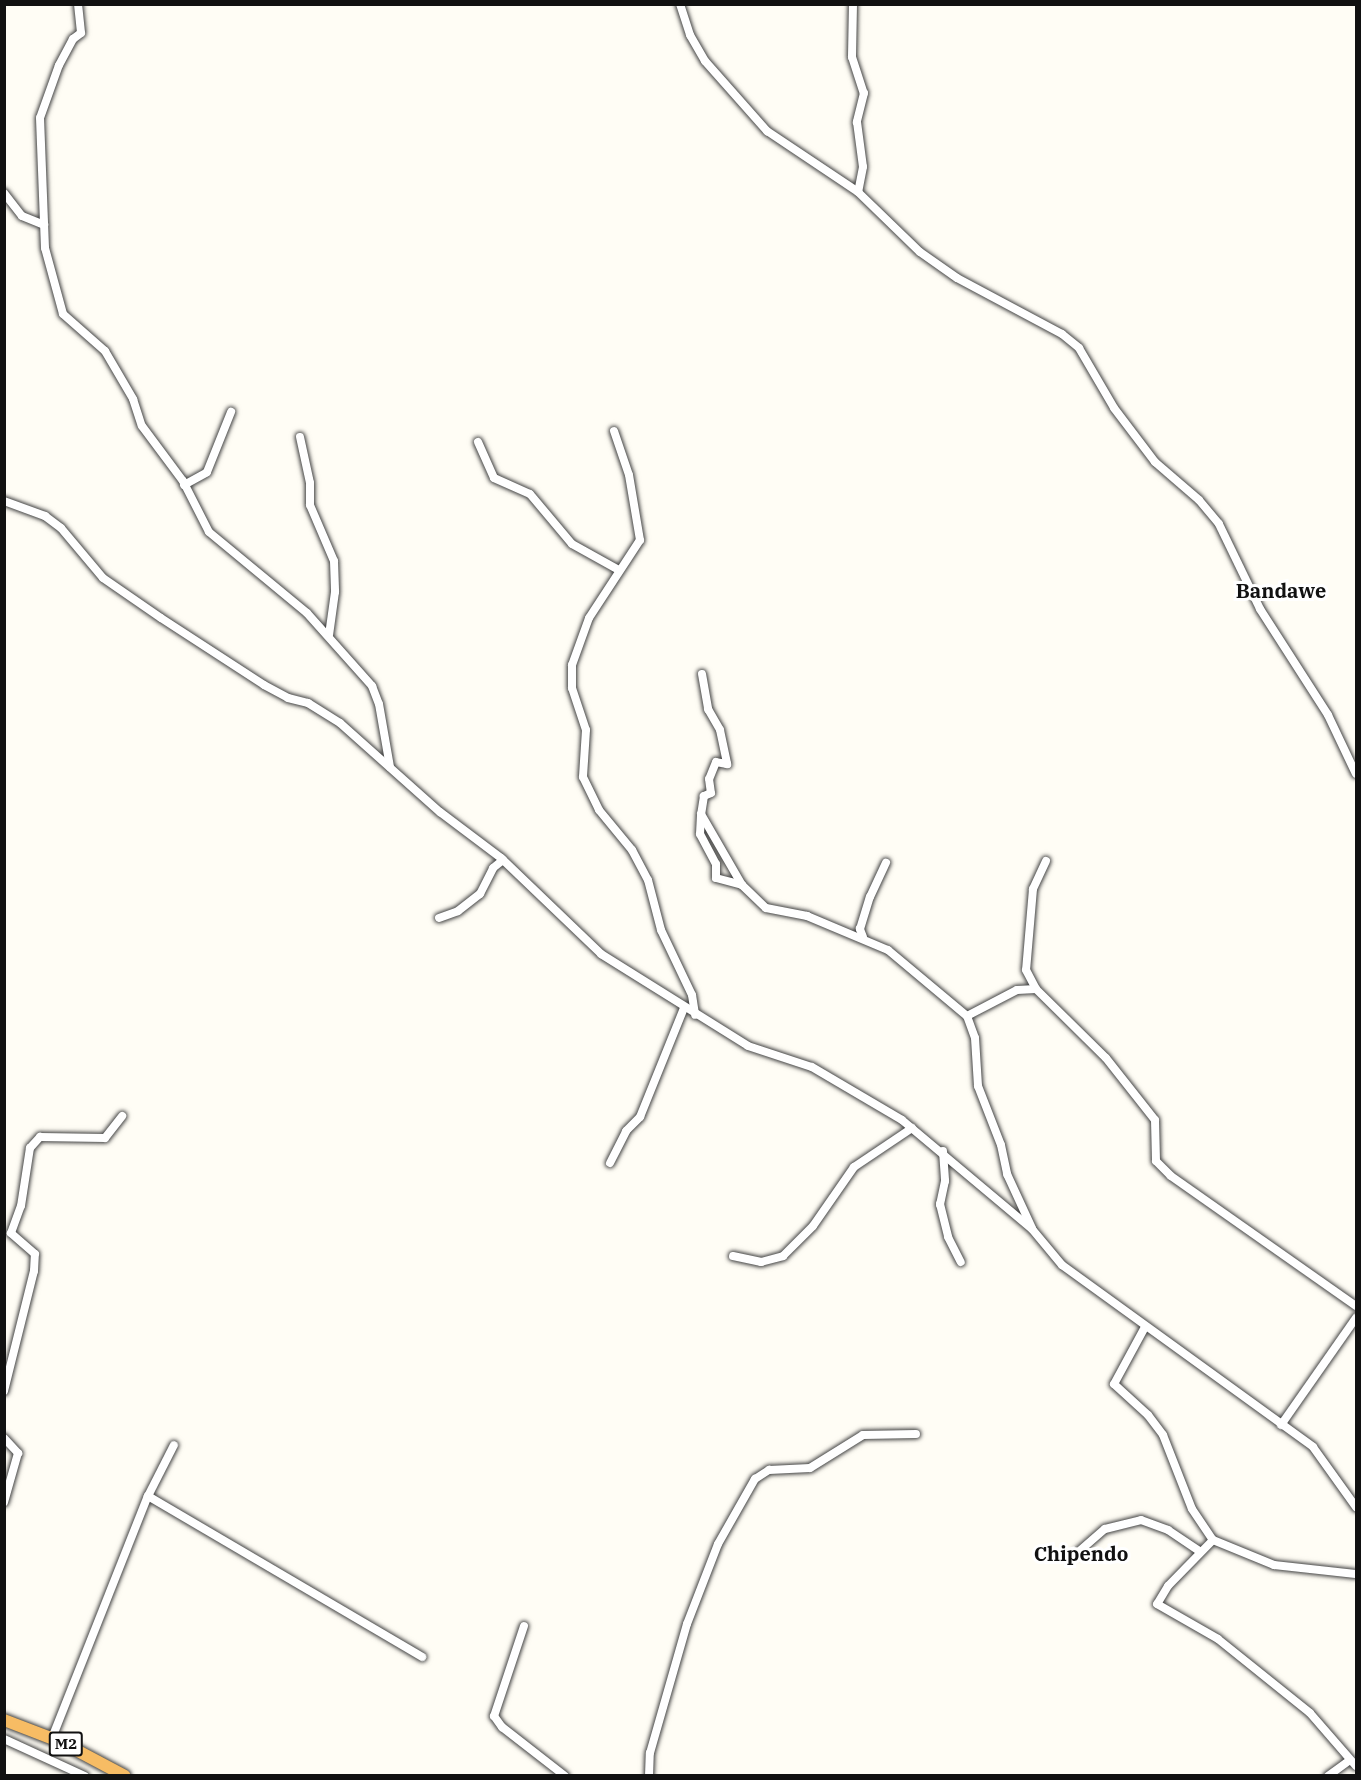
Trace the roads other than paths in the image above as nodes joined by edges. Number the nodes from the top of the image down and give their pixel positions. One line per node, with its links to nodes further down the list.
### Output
1 (78, 4): 6 (street)
2 (680, 4): 4 (street)
3 (853, 4): 4 (street)
4 (858, 192): 17 (street)
5 (4, 194): 6 (street)
6 (44, 225): 11 (street)
7 (231, 412): 11 (street)
8 (614, 431): 13 (street)
9 (300, 437): 14 (street)
10 (478, 442): 13 (street)
11 (184, 485): 14 (street)
12 (4, 501): 16 (street)
13 (619, 570): 27 (street)
14 (329, 635): 16 (street)
15 (702, 674): 18 (street)
16 (390, 767): 19 (street)
17 (1356, 774)
18 (701, 814): 22 (street); 22 (street)
19 (503, 860): 23 (street); 26 (street)
20 (1046, 861): 25 (street)
21 (886, 863): 24 (street)
22 (742, 885): 24 (street)
23 (439, 918)
24 (863, 937): 28 (street)
25 (1036, 989): 28 (street); 36 (street)
26 (684, 1008): 27 (street); 32 (street)
27 (695, 1015): 30 (street)
28 (967, 1016): 33 (street)
29 (122, 1116): 39 (street)
30 (912, 1128): 31 (street); 34 (street)
31 (943, 1151): 33 (street); 35 (street)
32 (610, 1163)
33 (1032, 1229): 38 (street)
34 (733, 1256)
35 (961, 1262)
36 (1356, 1306)
37 (1356, 1318): 40 (street)
38 (1145, 1327): 40 (street); 47 (street)
39 (4, 1391)
40 (1281, 1425): 46 (street)
41 (916, 1434): 61 (street)
42 (4, 1438): 45 (street)
43 (174, 1445): 44 (street)
44 (148, 1496): 52 (street); 54 (street)
45 (4, 1502)
46 (1356, 1507)
47 (1214, 1540): 48 (street); 50 (street)
48 (1199, 1551): 49 (street); 56 (street)
49 (1076, 1554)
50 (1356, 1574)
51 (524, 1626): 60 (street)
52 (422, 1657)
53 (4, 1720): 54 (highway, M2)
54 (52, 1738): 59 (highway, M2)
55 (4, 1739): 58 (street)
56 (1350, 1760): 57 (street); 62 (street)
57 (1356, 1766)
58 (86, 1776)
59 (125, 1776)
60 (565, 1776)
61 (649, 1776)
62 (1328, 1776)

